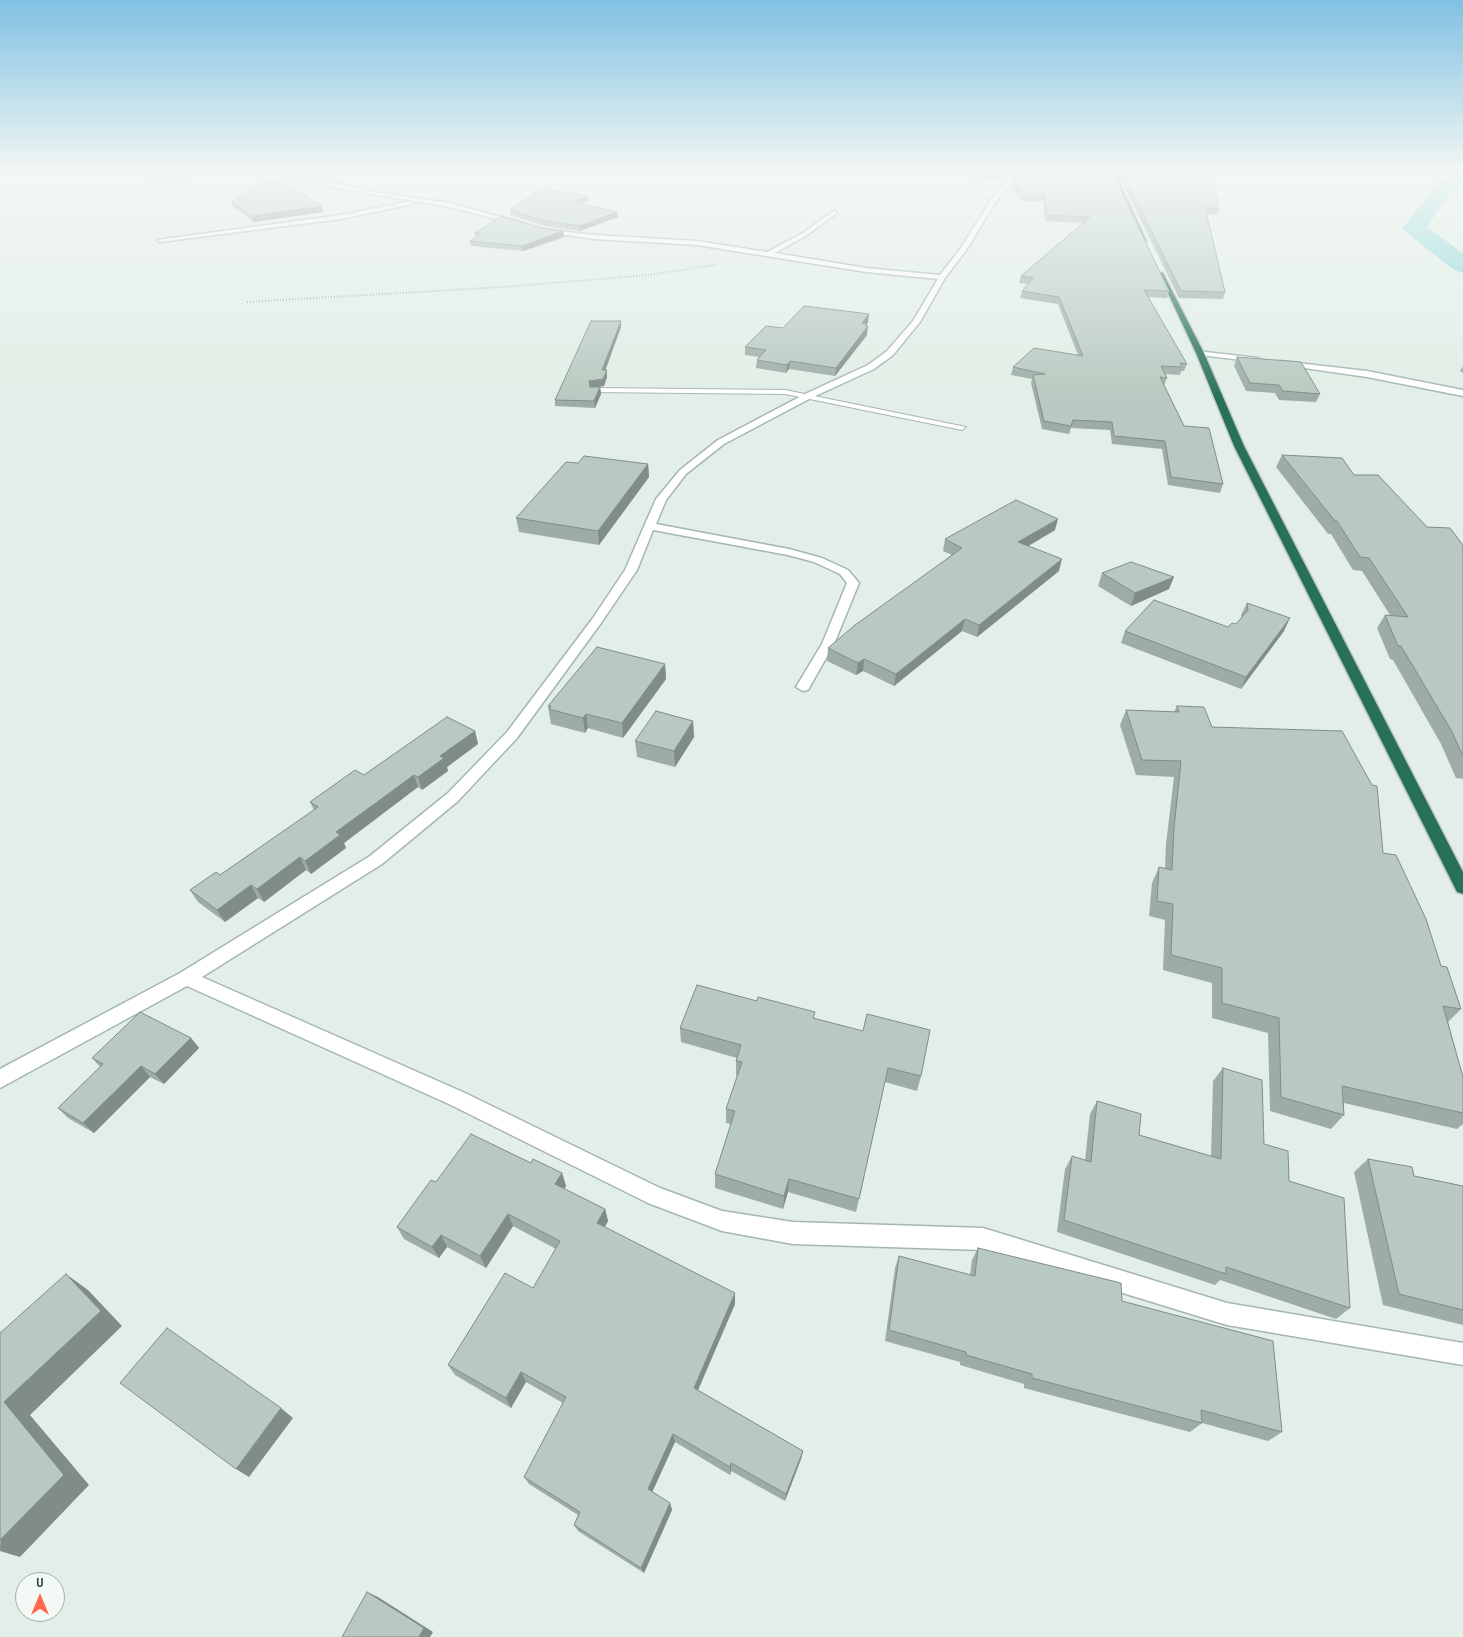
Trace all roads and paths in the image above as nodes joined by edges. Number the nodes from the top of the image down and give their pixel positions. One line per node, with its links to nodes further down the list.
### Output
1 (719, 246): 5 (street)
2 (783, 246): 5 (street)
3 (966, 246): 7 (street)
4 (1147, 246): 9 (highway)
5 (769, 254): 7 (street)
6 (723, 264): 8 (path)
7 (942, 277): 12 (street)
8 (247, 302)
9 (1200, 353): 11 (street); 16 (highway)
10 (595, 390): 12 (lane)
11 (1463, 393)
12 (808, 396): 13 (lane); 14 (street)
13 (962, 427)
14 (648, 526): 15 (street); 17 (street)
15 (803, 687)
16 (1463, 888)
17 (186, 978): 18 (street); 19 (street)
18 (0, 1079)
19 (1463, 1354)

